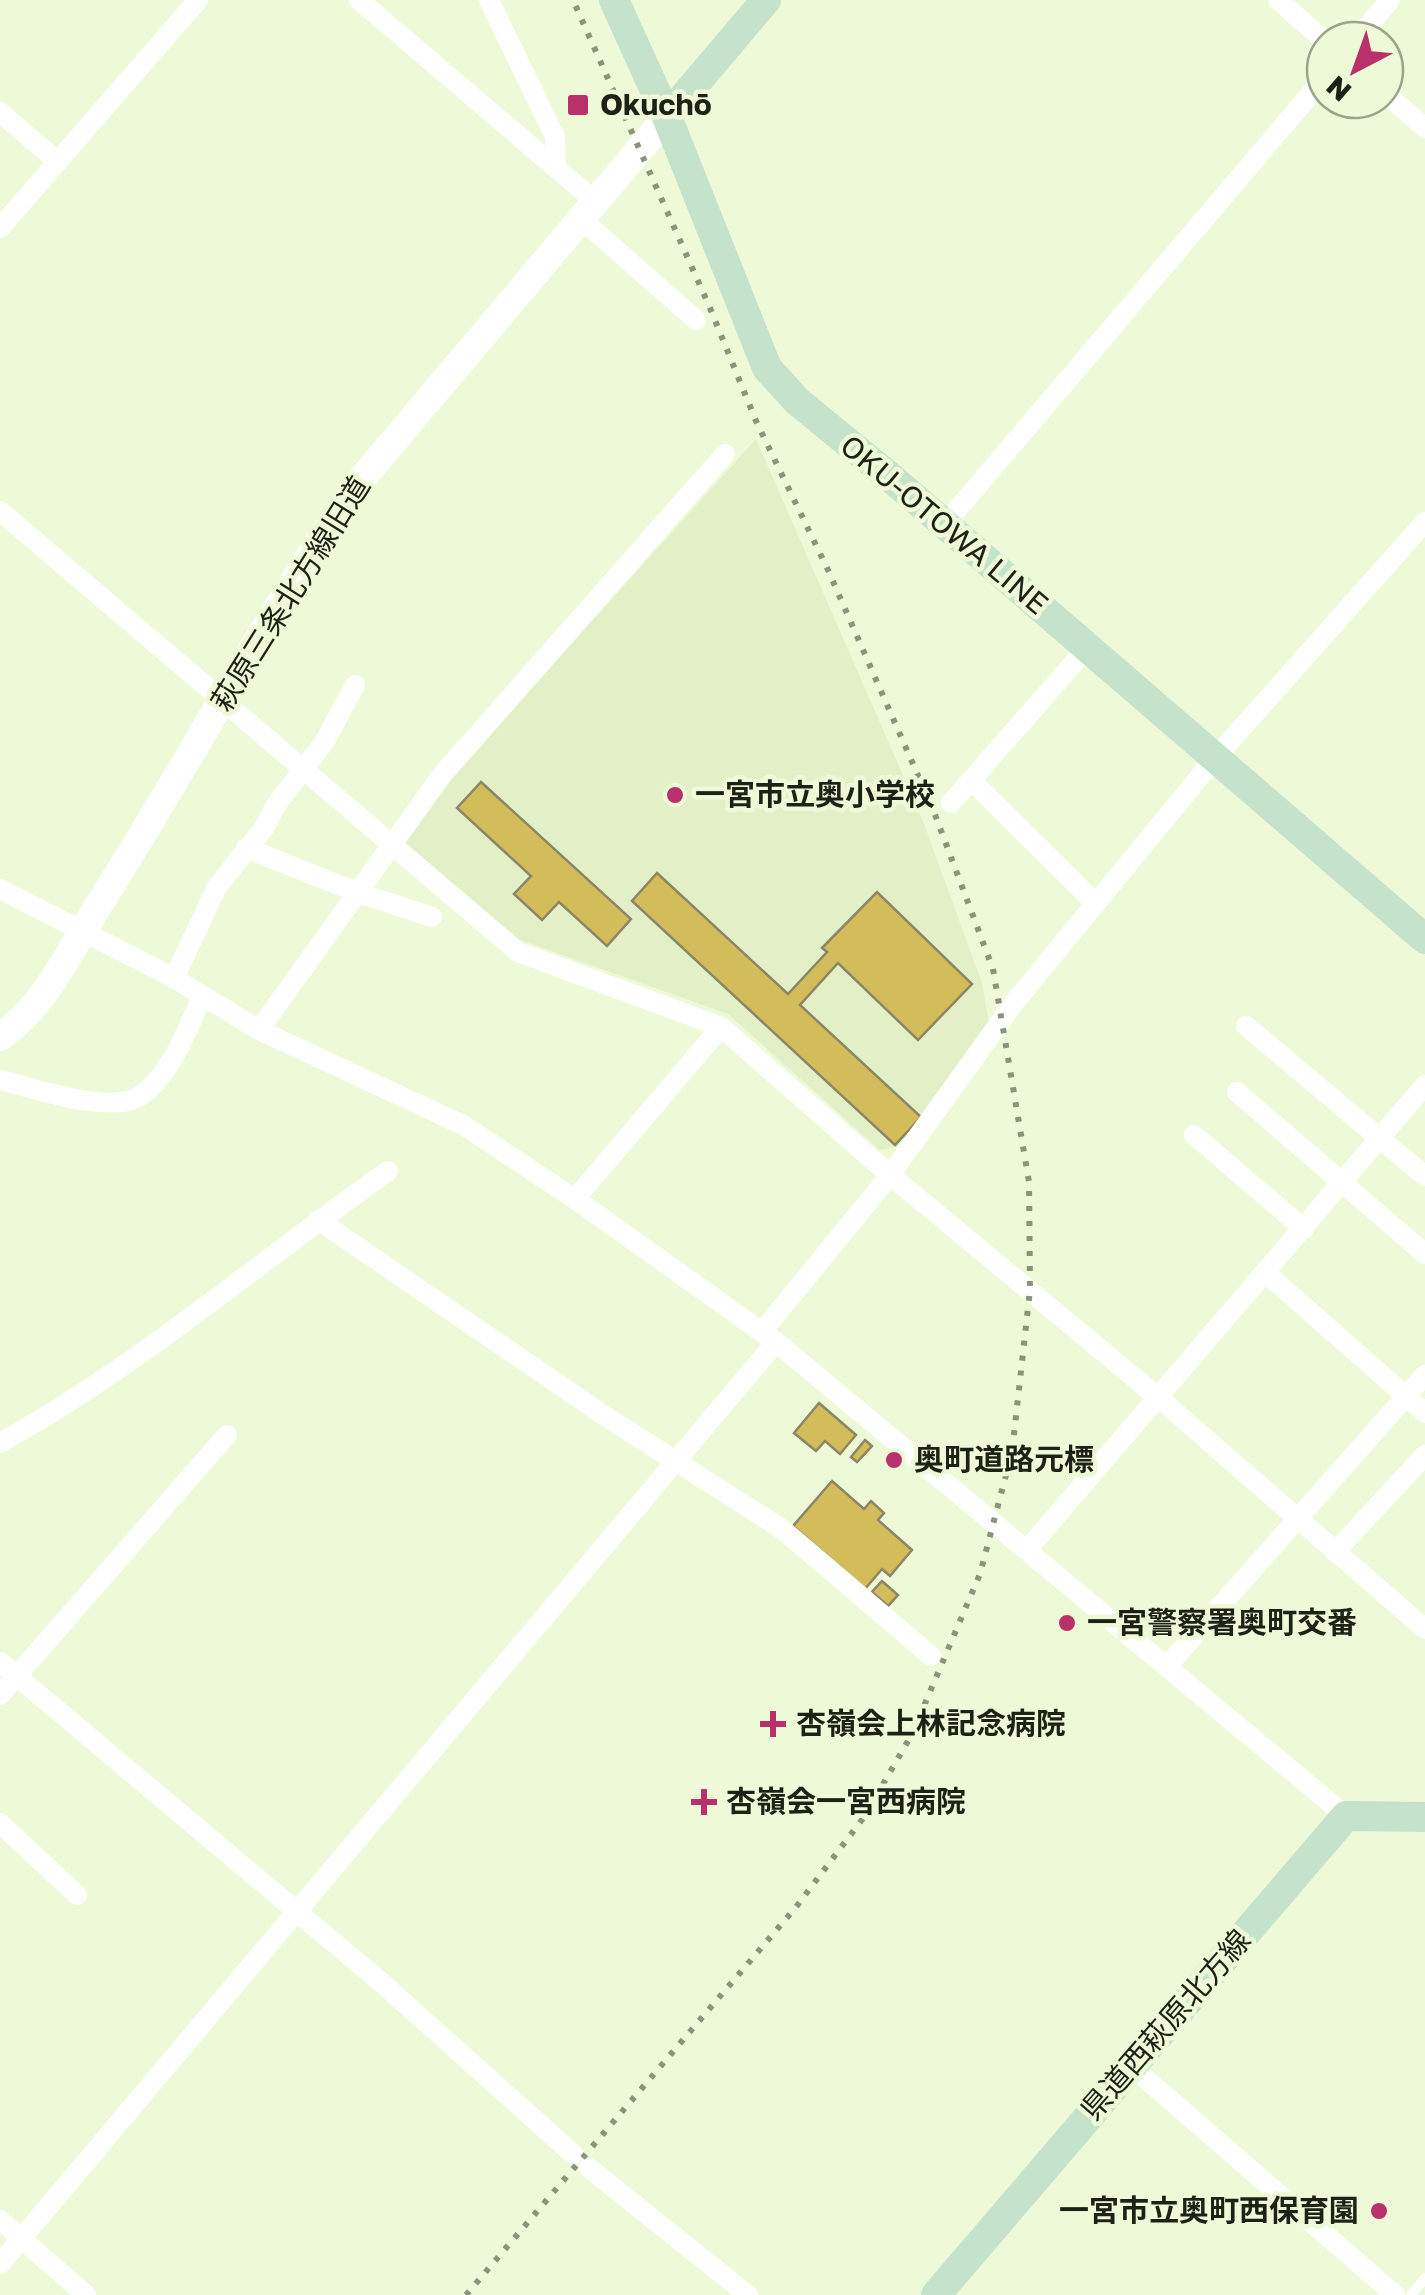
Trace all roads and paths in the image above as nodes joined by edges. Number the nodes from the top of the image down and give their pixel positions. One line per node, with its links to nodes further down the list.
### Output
1 (198, 0): 15 (street)
2 (359, 0): 16 (street)
3 (489, 0): 16 (street)
4 (614, 0): 13 (main road, OKU-OTOWA LINE)
5 (766, 0): 13 (main road)
6 (1278, 0): 9 (street)
7 (1390, 0): 8 (street)
8 (1373, 20)
9 (1305, 24)
10 (1305, 101): 24 (street)
11 (1405, 110): 14 (street)
12 (0, 112): 15 (street)
13 (667, 117): 18 (street, 萩原三条北方線旧道); 24 (main road, OKU-OTOWA LINE)
14 (1425, 128)
15 (58, 162): 17 (street)
16 (556, 168): 18 (street)
17 (7, 206): 19 (street)
18 (588, 211): 20 (street); 27 (street, 萩原三条北方線旧道)
19 (0, 228)
20 (696, 320)
21 (726, 454): 32 (street)
22 (3, 520): 27 (street)
23 (1425, 522): 28 (street)
24 (945, 524): 25 (main road, OKU-OTOWA LINE)
25 (1088, 647): 28 (main road, OKU-OTOWA LINE); 30 (street)
26 (356, 685): 29 (street)
27 (224, 699): 29 (street); 38 (street, 萩原三条北方線旧道)
28 (1216, 757): 36 (street); 39 (main road, OKU-OTOWA LINE)
29 (303, 767): 32 (street); 33 (street)
30 (972, 780): 31 (street); 36 (street)
31 (951, 803)
32 (392, 843): 35 (street); 42 (street)
33 (246, 848): 35 (street); 40 (street)
34 (0, 889): 38 (street)
35 (359, 893): 37 (street); 44 (street)
36 (1096, 904): 52 (street)
37 (432, 917)
38 (82, 930): 40 (street); 45 (street, 萩原三条北方線旧道)
39 (1425, 940)
40 (174, 978): 41 (street)
41 (203, 996): 44 (street); 46 (street)
42 (720, 1026): 52 (street); 55 (street)
43 (1246, 1026): 50 (street)
44 (258, 1030): 55 (street)
45 (0, 1037)
46 (0, 1080)
47 (1425, 1084): 50 (street)
48 (1236, 1092): 54 (street)
49 (1194, 1134): 57 (street)
50 (1380, 1139): 53 (street); 54 (street)
51 (388, 1171): 56 (street)
52 (890, 1175): 60 (street); 63 (street)
53 (1425, 1176)
54 (1342, 1183): 57 (street); 58 (street)
55 (575, 1199): 60 (street)
56 (318, 1220): 66 (street); 68 (street)
57 (1304, 1230): 59 (street)
58 (1425, 1254)
59 (1266, 1274): 62 (street); 63 (street)
60 (769, 1337): 68 (street); 70 (street)
61 (1425, 1375): 62 (street)
62 (1406, 1397): 64 (street); 69 (street)
63 (1160, 1398): 69 (street); 70 (street)
64 (1425, 1413)
65 (226, 1435): 75 (street)
66 (0, 1443)
67 (1425, 1455): 71 (street)
68 (678, 1460): 73 (street); 81 (street)
69 (1296, 1518): 71 (street); 74 (street)
70 (1028, 1550): 74 (street)
71 (1335, 1552): 72 (street)
72 (1425, 1629)
73 (931, 1656)
74 (1168, 1665): 77 (street)
75 (8, 1669): 76 (street); 81 (street)
76 (0, 1696)
77 (1346, 1816): 78 (main road); 82 (main road, 県道西萩原北方線)
78 (1425, 1817)
79 (0, 1823): 80 (street)
80 (78, 1895)
81 (298, 1914): 84 (street); 88 (street)
82 (1131, 2066): 89 (main road, 県道西萩原北方線); 90 (street)
83 (0, 2220): 84 (street)
84 (21, 2239): 85 (street); 87 (street)
85 (0, 2264)
86 (1425, 2278): 91 (lane)
87 (86, 2295)
88 (748, 2295)
89 (936, 2295)
90 (1395, 2295)
91 (1412, 2295)

